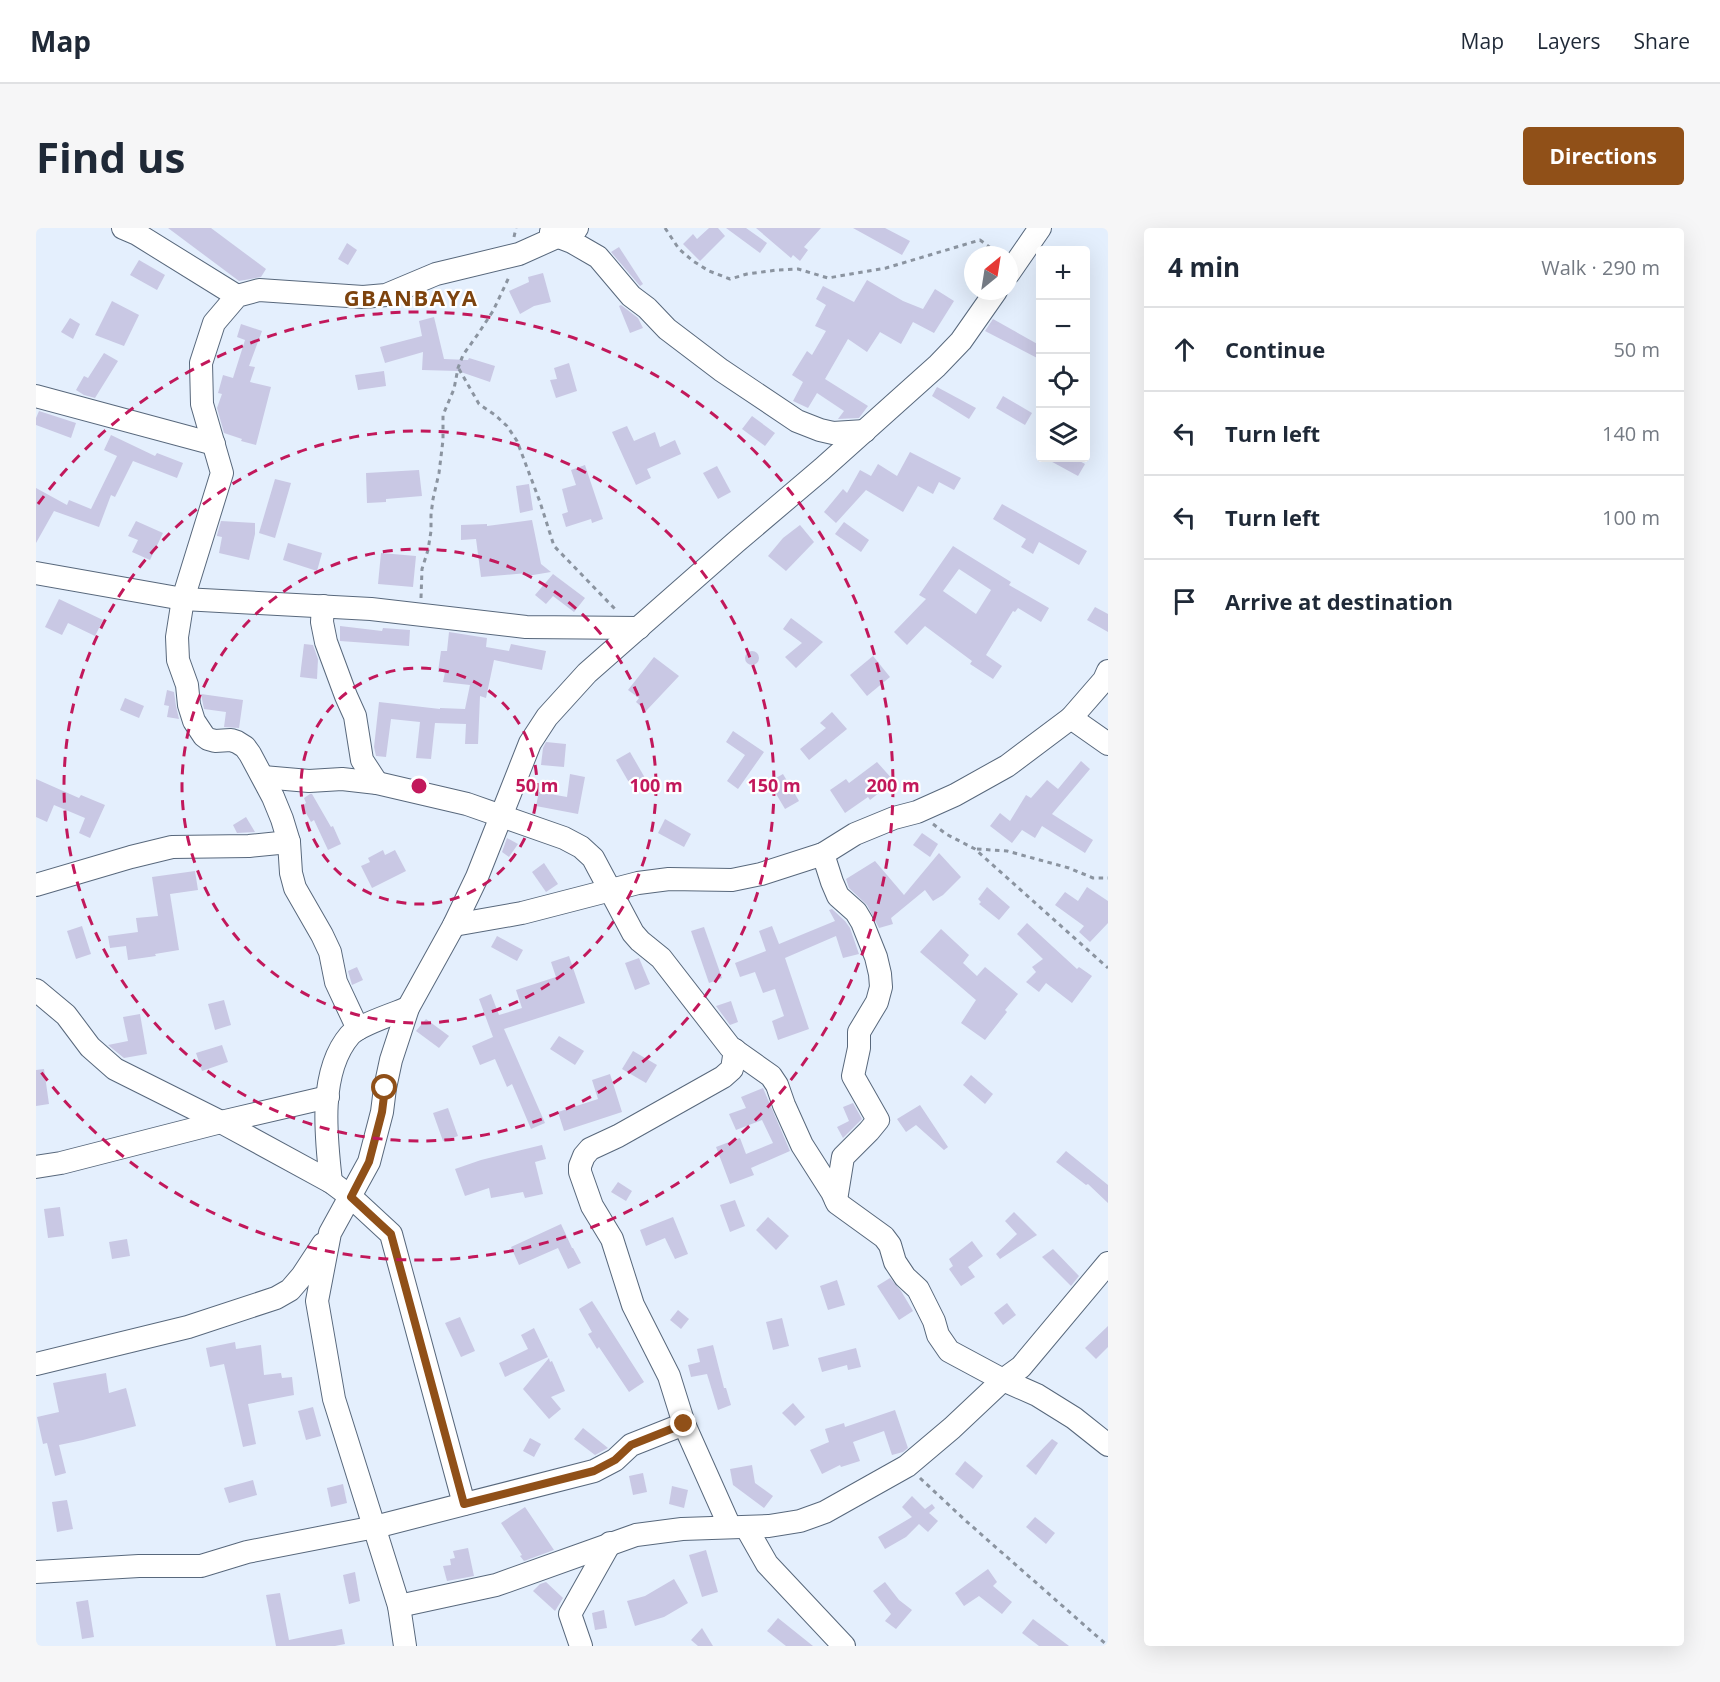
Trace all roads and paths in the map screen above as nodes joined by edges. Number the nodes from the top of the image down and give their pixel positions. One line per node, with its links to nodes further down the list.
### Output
1 (123, 228): 9 (street)
2 (516, 228): 7 (path)
3 (665, 228): 6 (path)
4 (1040, 228): 8 (street)
5 (560, 231): 7 (street); 13 (street)
6 (988, 246)
7 (519, 254): 9 (street); 11 (path)
8 (1018, 260)
9 (237, 296): 14 (street)
10 (990, 300): 13 (street)
11 (458, 368): 18 (path); 19 (path)
12 (36, 396): 14 (street)
13 (865, 430): 19 (street)
14 (214, 444): 16 (street)
15 (36, 573): 16 (street)
16 (183, 599): 17 (street); 23 (street)
17 (323, 606): 18 (street); 24 (street)
18 (419, 614): 19 (street)
19 (639, 628): 26 (street)
20 (1108, 671): 21 (street)
21 (1071, 718): 22 (street); 25 (street)
22 (1108, 744)
23 (263, 777): 24 (street); 27 (street)
24 (377, 783): 26 (street)
25 (917, 812): 28 (path); 29 (street)
26 (501, 817): 32 (street); 33 (street)
27 (289, 842): 31 (street); 37 (street)
28 (975, 849): 30 (path); 34 (path)
29 (823, 854): 32 (street); 44 (street)
30 (1108, 878)
31 (36, 885)
32 (610, 889): 33 (street); 38 (street)
33 (454, 925): 36 (street)
34 (1108, 968)
35 (36, 990): 40 (street)
36 (408, 1008): 37 (street); 43 (street)
37 (358, 1029): 39 (street)
38 (735, 1050): 44 (street); 49 (street)
39 (328, 1097): 40 (street); 42 (street)
40 (221, 1122): 41 (street); 42 (street)
41 (36, 1167)
42 (331, 1182): 43 (street)
43 (351, 1197): 45 (street); 52 (street)
44 (836, 1200): 48 (street)
45 (330, 1233): 47 (street); 53 (street)
46 (1108, 1263): 48 (street)
47 (36, 1364)
48 (1003, 1380): 50 (street); 51 (street)
49 (684, 1424): 52 (street); 54 (street)
50 (1108, 1445)
51 (908, 1466): 54 (street); 61 (path)
52 (464, 1504): 53 (street)
53 (375, 1527): 56 (street); 57 (street)
54 (738, 1527): 55 (street); 60 (street)
55 (610, 1543): 57 (street); 59 (street)
56 (36, 1572)
57 (399, 1606): 58 (street)
58 (405, 1646)
59 (581, 1646)
60 (844, 1646)
61 (1108, 1646)

